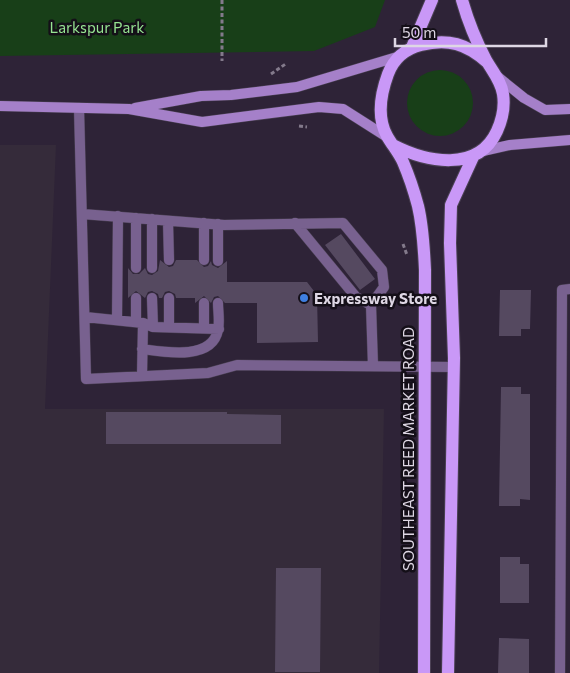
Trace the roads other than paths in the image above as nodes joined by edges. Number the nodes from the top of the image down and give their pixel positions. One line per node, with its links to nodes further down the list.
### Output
1 (432, 0): 3 (main road)
2 (462, 0): 5 (main road)
3 (412, 47): 4 (main road); 5 (main road)
4 (397, 57): 9 (main road); 12 (main road, SOUTHEAST REED MARKET ROAD)
5 (487, 62): 6 (main road)
6 (498, 77): 10 (main road); 13 (main road)
7 (0, 106): 8 (main road)
8 (80, 108): 9 (main road); 14 (street)
9 (129, 109): 12 (main road)
10 (570, 109)
11 (570, 140): 13 (main road)
12 (390, 141): 13 (main road); 42 (main road, SOUTHEAST REED MARKET ROAD)
13 (478, 154): 43 (main road)
14 (82, 214): 15 (street); 34 (street)
15 (118, 216): 16 (street); 35 (street)
16 (136, 218): 17 (street); 25 (street)
17 (152, 219): 18 (street); 26 (street)
18 (168, 220): 19 (street); 22 (street)
19 (204, 223): 21 (street); 23 (street)
20 (295, 223): 21 (street); 33 (street); 33 (street)
21 (218, 224): 24 (street)
22 (169, 260)
23 (204, 260)
24 (218, 261)
25 (136, 268)
26 (152, 268)
27 (570, 289): 47 (street)
28 (136, 298): 36 (street)
29 (152, 298): 36 (street)
30 (169, 298): 37 (street)
31 (204, 302): 38 (street)
32 (218, 303): 39 (street)
33 (370, 305): 41 (street)
34 (85, 317): 35 (street); 44 (street)
35 (117, 320): 36 (street)
36 (144, 324): 37 (street); 40 (street)
37 (169, 328): 38 (street)
38 (204, 328): 39 (street)
39 (219, 329): 40 (street)
40 (142, 349): 44 (street)
41 (373, 366): 42 (street); 44 (street)
42 (424, 367): 43 (street); 45 (main road, SOUTHEAST REED MARKET ROAD)
43 (454, 367): 46 (main road)
44 (142, 376)
45 (424, 673)
46 (448, 673)
47 (560, 673)

